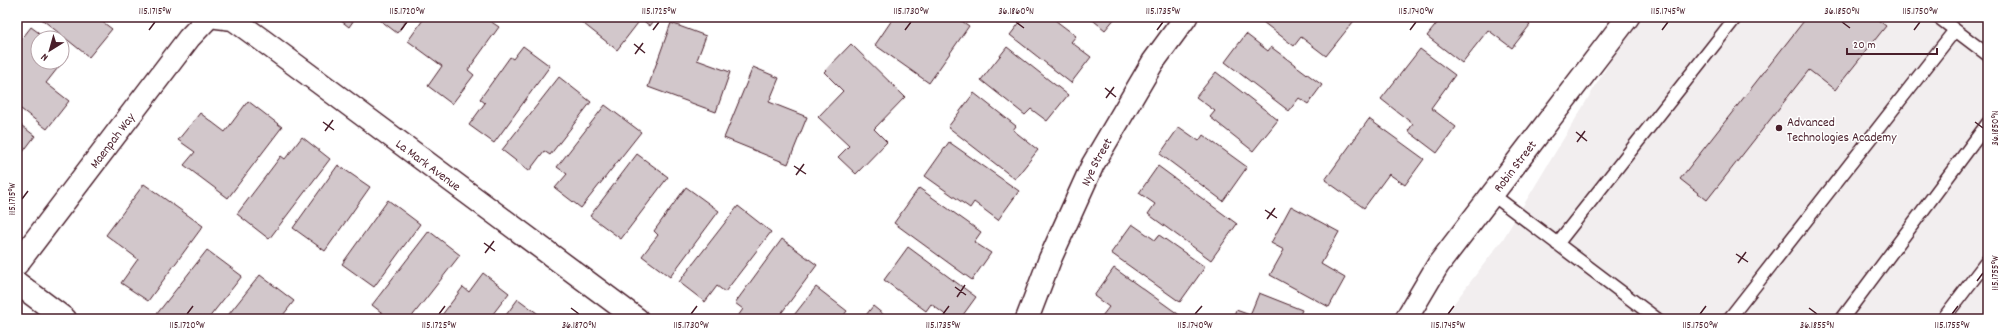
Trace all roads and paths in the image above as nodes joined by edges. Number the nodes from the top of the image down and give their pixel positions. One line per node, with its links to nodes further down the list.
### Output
1 (209, 17): 13 (street, Maenpah Way)
2 (217, 17): 16 (street, La Mark Avenue)
3 (1186, 17): 17 (street, Nye Street)
4 (1628, 17): 10 (street, Robin Street)
5 (1736, 17): 11 (lane)
6 (1938, 17): 7 (lane)
7 (1955, 30): 8 (lane); 20 (lane)
8 (1988, 55)
9 (1988, 123): 21 (lane)
10 (1493, 195): 11 (lane); 18 (street, Robin Street)
11 (1557, 244): 19 (lane)
12 (1988, 260): 22 (lane)
13 (17, 264)
14 (17, 283): 15 (street)
15 (65, 319)
16 (637, 319)
17 (1027, 319)
18 (1406, 319)
19 (1656, 319)
20 (1729, 319)
21 (1842, 319)
22 (1943, 319)

